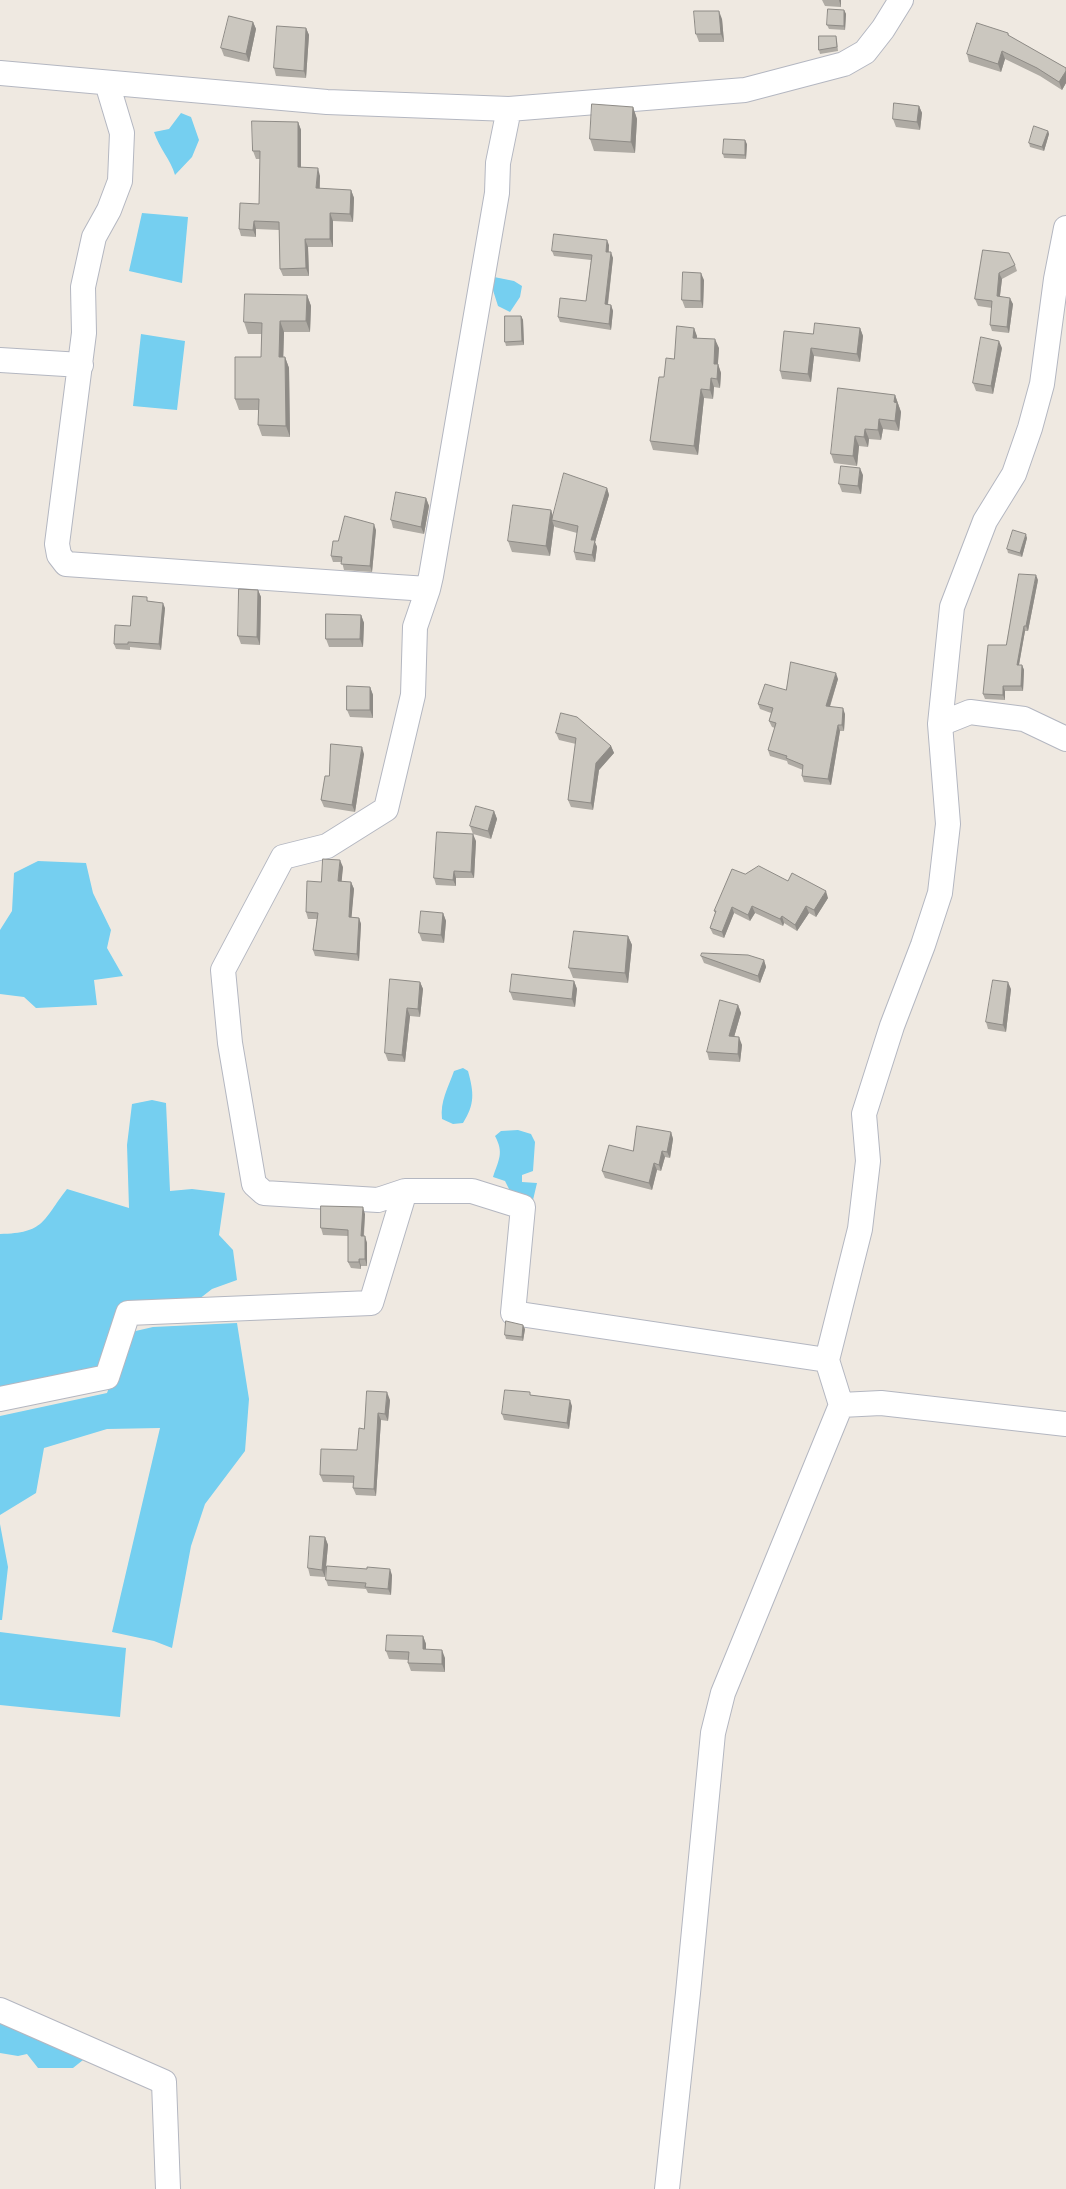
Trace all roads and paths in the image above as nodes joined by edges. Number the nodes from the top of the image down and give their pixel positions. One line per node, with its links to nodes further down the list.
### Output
1 (901, 0): 4 (street)
2 (0, 73): 3 (street)
3 (107, 83): 4 (street); 7 (street)
4 (509, 109): 8 (street)
5 (1066, 228): 9 (street)
6 (0, 360): 7 (street)
7 (81, 365): 8 (street)
8 (428, 588): 11 (street)
9 (940, 724): 10 (street); 12 (street)
10 (1066, 739)
11 (405, 1192): 12 (street); 13 (street)
12 (827, 1360): 14 (street)
13 (0, 1399)
14 (841, 1405): 15 (street); 18 (street)
15 (1066, 1424)
16 (0, 2010): 17 (street)
17 (168, 2189)
18 (667, 2189)

